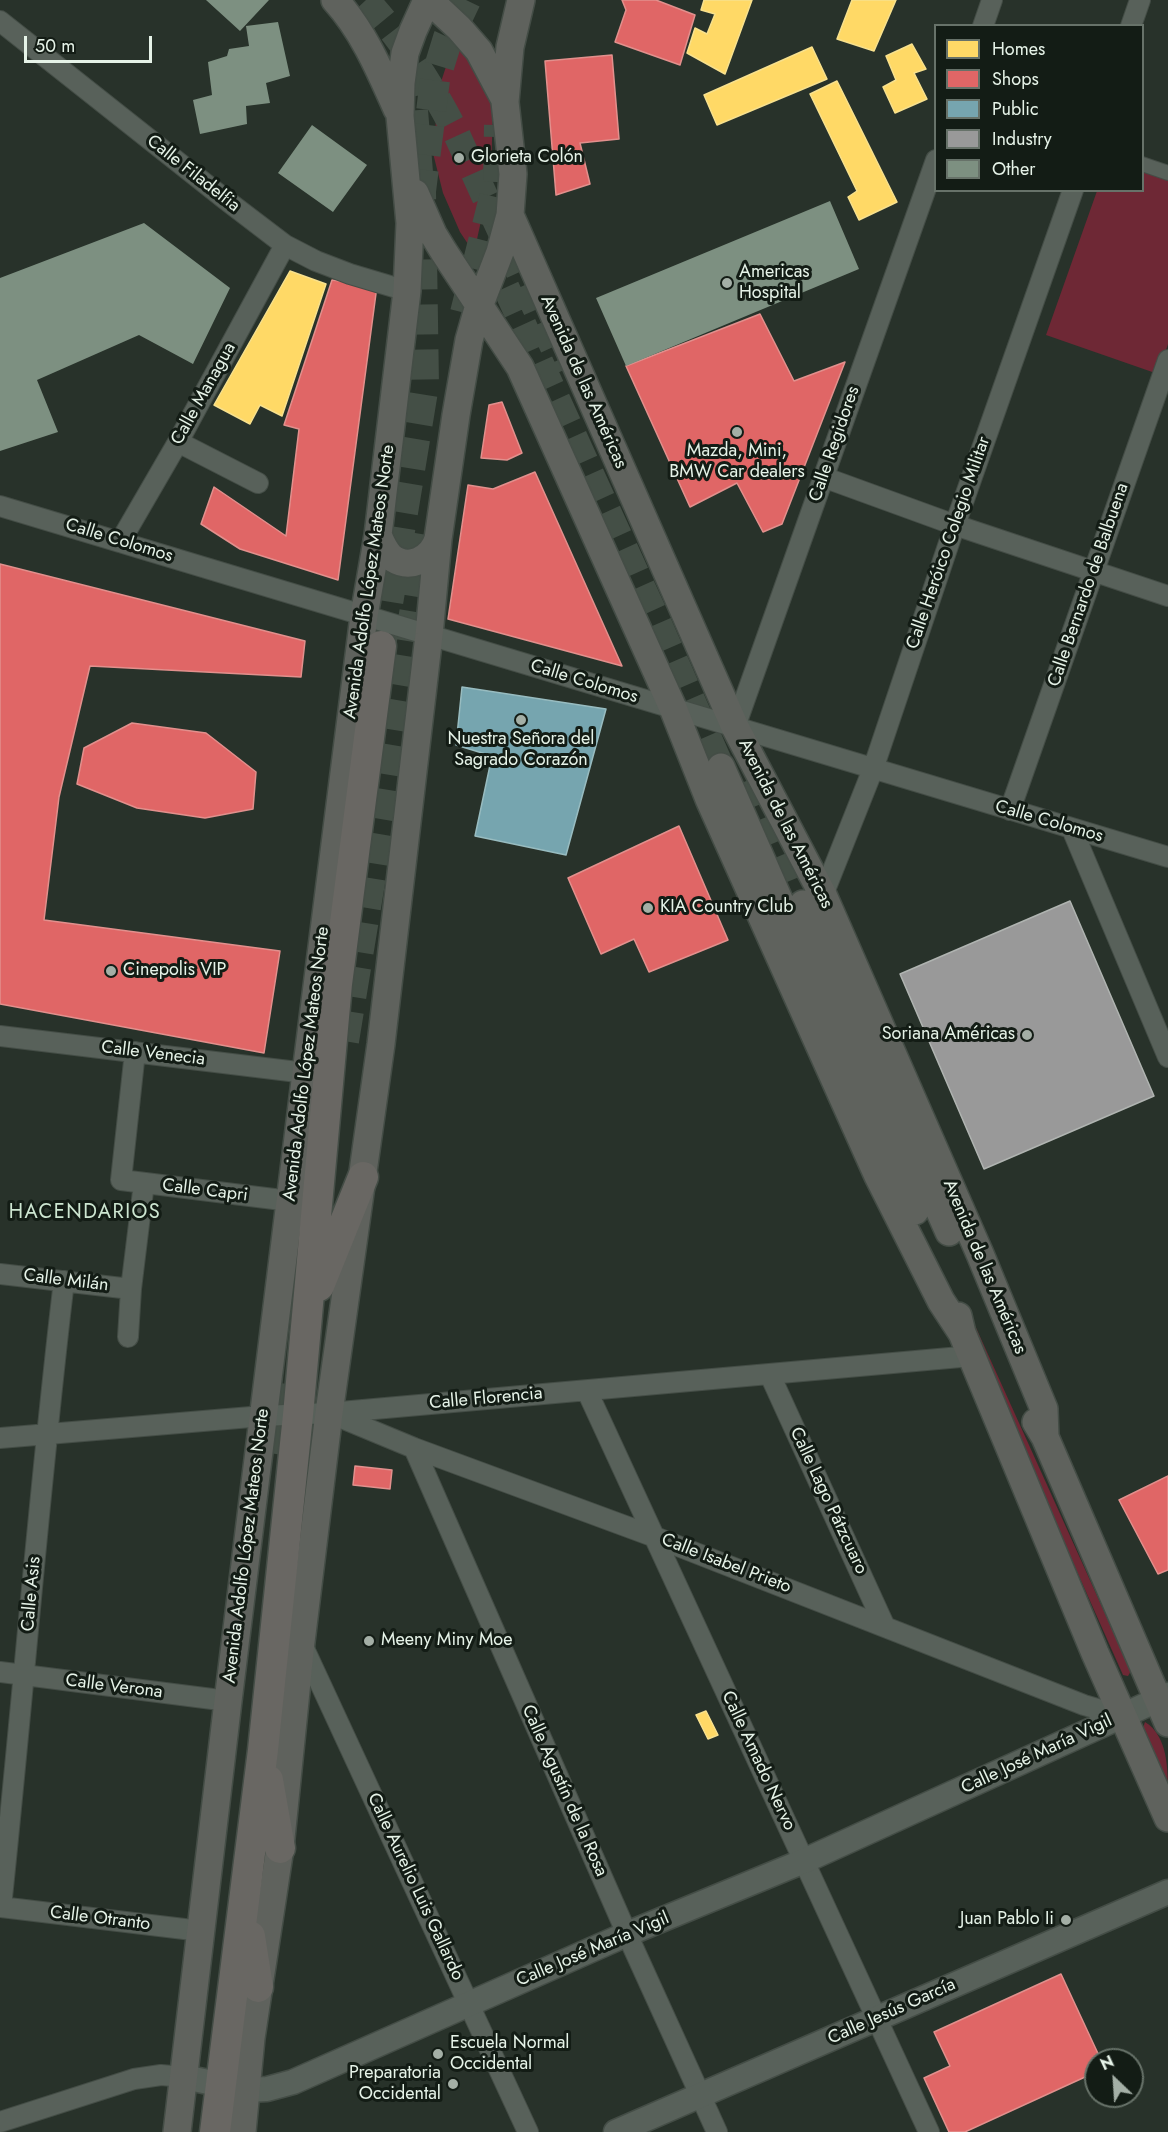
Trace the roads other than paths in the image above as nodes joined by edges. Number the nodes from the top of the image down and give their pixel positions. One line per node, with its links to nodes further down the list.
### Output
1 (335, 0): 10 (main road)
2 (428, 0): 9 (main road); 10 (main road, Avenida Adolfo López Mateos Norte)
3 (521, 0): 9 (main road)
4 (992, 0): 7 (street)
5 (1140, 0): 8 (street)
6 (0, 21): 17 (street, Calle Filadelfia)
7 (984, 24)
8 (1132, 24)
9 (506, 102): 16 (main road)
10 (400, 116): 13 (main road, Avenida Adolfo López Mateos Norte)
11 (1144, 164): 14 (street)
12 (934, 166): 22 (street, Calle Regidores)
13 (406, 170): 18 (main road, Avenida Adolfo López Mateos Norte); 19 (main road, Avenida de las Américas)
14 (1168, 173)
15 (1072, 192): 25 (street, Calle Heróico Colegio Militar)
16 (510, 215): 19 (main road); 35 (main road, Avenida de las Américas)
17 (285, 245): 18 (street, Calle Filadelfia); 21 (street, Calle Managua)
18 (407, 291): 26 (main road, Avenida Adolfo López Mateos Norte)
19 (479, 304): 27 (main road); 34 (main road, Avenida de las Américas)
20 (1168, 362): 29 (street, Calle Bernardo de Balbuena)
21 (178, 442): 23 (street); 28 (street, Calle Managua)
22 (823, 477): 25 (street); 35 (street, Calle Regidores)
23 (258, 483)
24 (0, 506): 28 (street, Calle Colomos)
25 (954, 525): 29 (street); 37 (street, Calle Heróico Colegio Militar)
26 (378, 535): 27 (main road); 31 (main road, Avenida Adolfo López Mateos Norte)
27 (438, 538): 32 (main road)
28 (120, 542): 31 (street, Calle Colomos)
29 (1093, 573): 30 (street); 38 (street, Calle Bernardo de Balbuena)
30 (1168, 596)
31 (364, 615): 32 (street, Calle Colomos); 45 (main road, Avenida Adolfo López Mateos Norte)
32 (429, 635): 34 (street, Calle Colomos); 46 (main road)
33 (381, 646): 52 (main road, Avenida Adolfo López Mateos Norte)
34 (673, 708): 35 (street, Calle Colomos); 54 (main road, Avenida de las Américas)
35 (735, 728): 37 (street, Calle Colomos); 41 (main road, Avenida de las Américas)
36 (721, 767): 54 (main road, Avenida de las Américas)
37 (873, 769): 38 (street, Calle Colomos); 41 (street, Calle Heróico Colegio Militar)
38 (1010, 810): 39 (street, Calle Colomos)
39 (1071, 829): 40 (street, Calle Colomos); 44 (street)
40 (1168, 857)
41 (813, 900): 70 (main road, Avenida de las Américas)
42 (0, 1036): 43 (street, Calle Venecia)
43 (135, 1053): 45 (street, Calle Venecia); 47 (street, Calle Capri)
44 (1168, 1057)
45 (306, 1073): 48 (main road, Avenida Adolfo López Mateos Norte)
46 (363, 1177): 52 (main road); 57 (main road)
47 (144, 1183): 48 (street, Calle Capri); 51 (street)
48 (290, 1201): 59 (main road, Avenida Adolfo López Mateos Norte)
49 (0, 1274): 50 (street, Calle Milán)
50 (64, 1281): 51 (street, Calle Milán); 60 (street, Calle Asis)
51 (131, 1289): 53 (street)
52 (307, 1317): 58 (main road, Avenida Adolfo López Mateos Norte)
53 (128, 1337)
54 (967, 1345): 55 (street, Calle Florencia); 71 (main road, Avenida de las Américas)
55 (770, 1375): 56 (street, Calle Florencia); 65 (street, Calle Lago Pátzcuaro)
56 (587, 1390): 57 (street, Calle Florencia); 64 (street, Calle Amado Nervo)
57 (329, 1413): 58 (street, Calle Florencia); 62 (street, Calle Isabel Prieto); 66 (main road)
58 (298, 1415): 59 (street, Calle Florencia); 72 (main road, Avenida Adolfo López Mateos Norte)
59 (263, 1416): 60 (street, Calle Florencia); 69 (main road, Avenida Adolfo López Mateos Norte)
60 (46, 1435): 61 (street, Calle Florencia); 68 (street, Calle Asis)
61 (0, 1438)
62 (414, 1448): 64 (street, Calle Isabel Prieto); 80 (street, Calle Agustín de la Rosa)
63 (276, 1454): 85 (main road, Avenida Adolfo López Mateos Norte)
64 (655, 1537): 65 (street, Calle Isabel Prieto); 75 (street, Calle Amado Nervo)
65 (885, 1627): 71 (street, Calle Isabel Prieto)
66 (301, 1642): 74 (main road); 82 (street, Calle Aurelio Luis Gallardo)
67 (0, 1672): 68 (street, Calle Verona)
68 (26, 1676): 69 (street, Calle Verona); 78 (street, Calle Asis)
69 (228, 1701): 79 (main road, Avenida Adolfo López Mateos Norte)
70 (1165, 1706): 71 (street, Calle José María Vigil)
71 (1122, 1716): 73 (main road, Avenida de las Américas); 75 (street, Calle José María Vigil)
72 (263, 1750): 74 (main road); 77 (main road, Avenida Adolfo López Mateos Norte)
73 (1168, 1818)
74 (280, 1848): 81 (main road)
75 (804, 1861): 80 (street, Calle José María Vigil); 83 (street, Calle Amado Nervo)
76 (1168, 1892): 83 (street, Calle Jesús García)
77 (244, 1902): 81 (main road); 85 (main road, Avenida Adolfo López Mateos Norte)
78 (1, 1907): 79 (street, Calle Otranto)
79 (201, 1931): 85 (main road, Avenida Adolfo López Mateos Norte)
80 (627, 1934): 82 (street, Calle José María Vigil); 86 (street, Calle Agustín de la Rosa)
81 (258, 1987): 84 (main road)
82 (469, 2004): 85 (street, Calle José María Vigil); 92 (street, Calle Aurelio Luis Gallardo)
83 (877, 2019): 86 (street, Calle Jesús García); 95 (street, Calle Amado Nervo)
84 (251, 2038): 85 (main road)
85 (216, 2079): 87 (street, Calle José María Vigil); 88 (main road, Avenida Adolfo López Mateos Norte); 89 (main road, Avenida Adolfo López Mateos Norte); 90 (main road, Avenida Adolfo López Mateos Norte); 91 (main road, Avenida Adolfo López Mateos Norte)
86 (700, 2096): 93 (street, Calle Jesús García); 94 (street, Calle Agustín de la Rosa)
87 (0, 2122)
88 (177, 2132)
89 (199, 2132)
90 (215, 2132)
91 (242, 2132)
92 (528, 2132)
93 (616, 2132)
94 (717, 2132)
95 (929, 2132)

